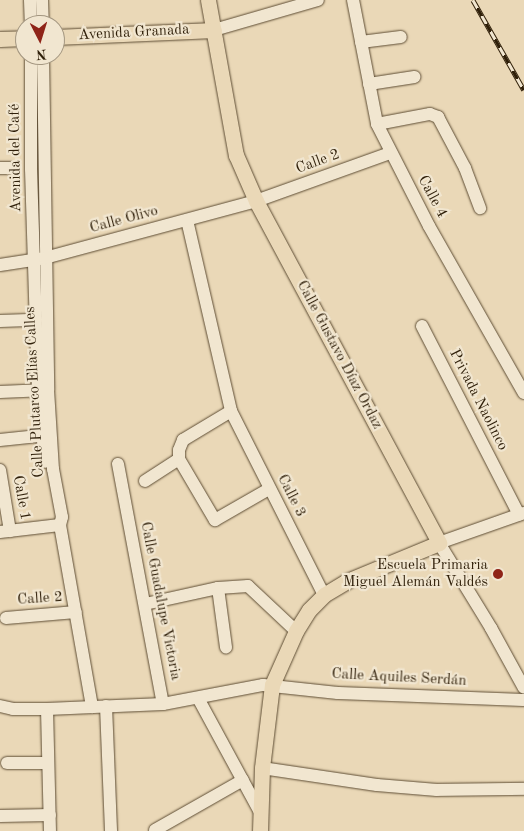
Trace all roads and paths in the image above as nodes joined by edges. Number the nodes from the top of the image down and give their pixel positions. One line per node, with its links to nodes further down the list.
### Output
1 (30, 0): 6 (street)
2 (42, 0): 7 (street)
3 (208, 0): 8 (main road, Calle Gustavo Díaz Ordaz)
4 (318, 0): 8 (street)
5 (352, 0): 13 (street, Calle 4)
6 (31, 15)
7 (43, 15)
8 (214, 30): 9 (main road, Avenida Granada); 21 (main road, Calle Gustavo Díaz Ordaz)
9 (65, 37)
10 (401, 37): 13 (street)
11 (15, 38): 12 (main road)
12 (0, 39)
13 (361, 42): 17 (street, Calle 4)
14 (32, 65): 20 (street, Avenida del Café)
15 (42, 65): 20 (street, Avenida del Café)
16 (414, 77): 17 (street)
17 (369, 84): 18 (street, Calle 4)
18 (377, 124): 19 (street, Calle 4); 22 (street)
19 (390, 153): 21 (street, Calle 2); 31 (street, Calle 4)
20 (37, 168): 24 (street, Avenida del Café)
21 (256, 201): 23 (street, Calle Olivo); 43 (main road, Calle Gustavo Díaz Ordaz)
22 (480, 208)
23 (187, 220): 24 (street, Calle Olivo); 32 (street, Calle 3)
24 (40, 259): 25 (street, Calle Olivo); 26 (street, Calle Plutarco Elías Calles); 29 (street, Calle Plutarco Elías Calles)
25 (0, 265)
26 (36, 320): 27 (street); 29 (street, Calle Plutarco Elías Calles)
27 (0, 321)
28 (422, 326): 40 (street, Privada Naolinco)
29 (44, 390): 30 (street); 33 (street, Calle Plutarco Elías Calles)
30 (0, 392)
31 (524, 393)
32 (231, 411): 35 (street); 39 (street, Calle 3)
33 (46, 435): 34 (street); 41 (street, Calle Plutarco Elías Calles)
34 (0, 440)
35 (179, 459): 38 (street); 39 (street)
36 (118, 464): 46 (street, Calle Guadalupe Victoria)
37 (0, 470): 42 (street, Calle 1)
38 (145, 481)
39 (269, 489): 45 (street, Calle 3)
40 (522, 514): 43 (street)
41 (60, 525): 42 (street, Calle 1); 47 (street, Calle Plutarco Elías Calles)
42 (5, 531)
43 (439, 542): 45 (main road); 52 (street, Calle Gustavo Díaz Ordaz)
44 (218, 588): 46 (street); 49 (street); 50 (street)
45 (324, 595): 49 (main road)
46 (144, 604): 55 (street, Calle Guadalupe Victoria)
47 (76, 612): 48 (street, Calle 2); 58 (street, Calle Plutarco Elías Calles)
48 (6, 618)
49 (296, 630): 51 (main road)
50 (226, 647)
51 (272, 685): 53 (street, Calle Aquiles Serdán); 54 (street, Calle Aquiles Serdán); 62 (main road)
52 (524, 688)
53 (198, 698): 55 (street, Calle Aquiles Serdán); 63 (street)
54 (524, 700)
55 (163, 704): 57 (street, Calle Aquiles Serdán)
56 (0, 706): 59 (street, Calle Aquiles Serdán)
57 (106, 706): 58 (street, Calle Aquiles Serdán); 70 (street)
58 (92, 707): 59 (street, Calle Aquiles Serdán)
59 (47, 709): 61 (street)
60 (7, 763): 61 (street)
61 (48, 763): 66 (street)
62 (262, 768): 64 (street); 65 (main road)
63 (244, 780): 65 (street); 68 (street)
64 (524, 789)
65 (260, 812): 71 (main road)
66 (50, 814): 67 (street); 69 (street)
67 (0, 816)
68 (155, 830)
69 (50, 831)
70 (111, 831)
71 (260, 831)

